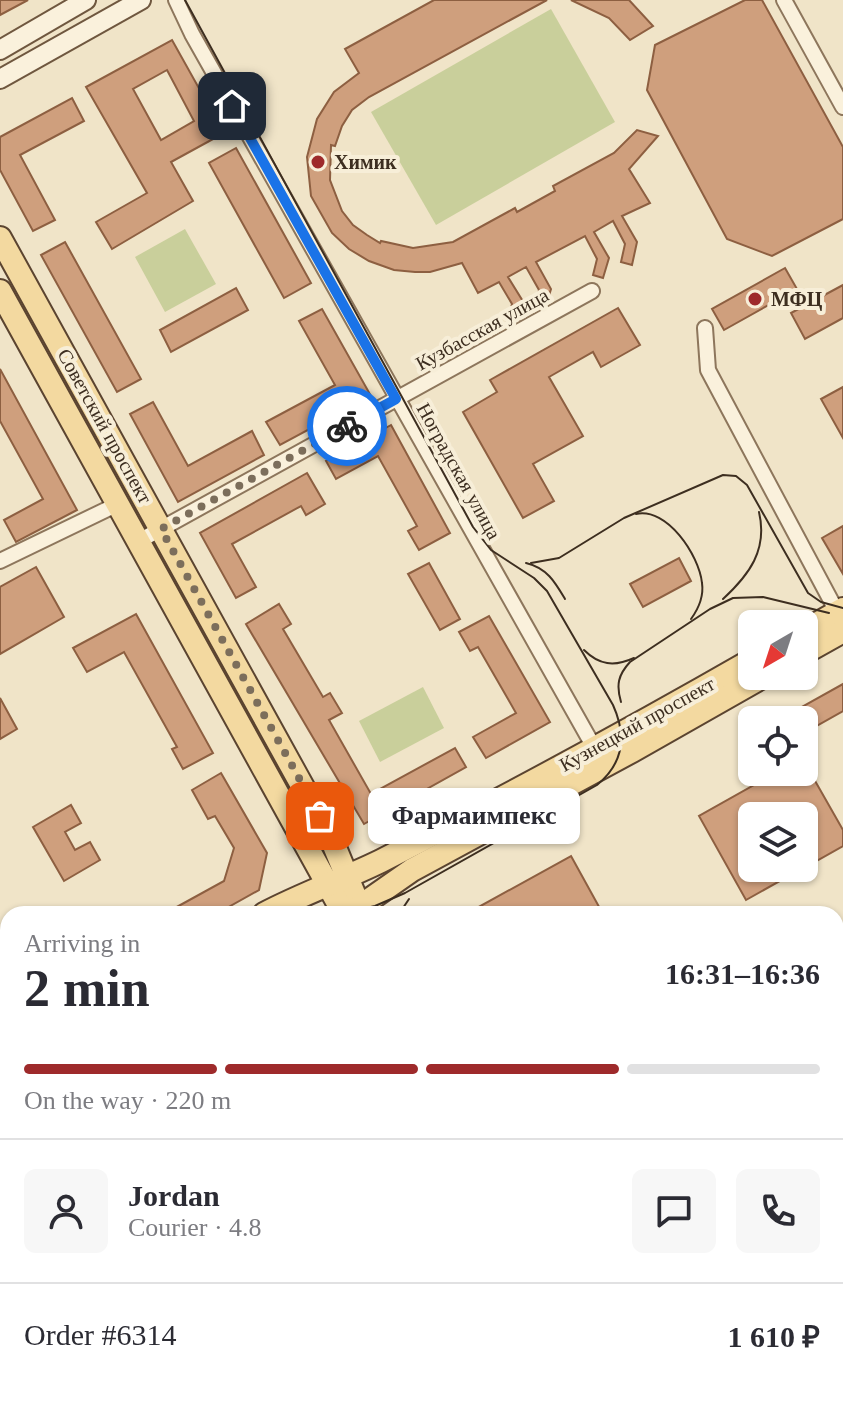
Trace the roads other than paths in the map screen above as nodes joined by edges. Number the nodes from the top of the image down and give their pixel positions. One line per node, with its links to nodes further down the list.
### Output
1 (86, 0): 5 (street)
2 (141, 0): 6 (street)
3 (176, 0): 12 (street, Ноградская улица)
4 (784, 0): 7 (street)
5 (0, 50)
6 (0, 79)
7 (843, 107)
8 (0, 238): 14 (main road, Советский проспект)
9 (0, 291): 13 (main road, Советский проспект)
10 (592, 291): 12 (street, Кузбасская улица)
11 (705, 328): 17 (street)
12 (396, 399): 14 (street, Кузбасская улица); 22 (street, Ноградская улица)
13 (118, 504): 15 (main road, Советский проспект); 16 (street)
14 (161, 529): 15 (street, Кузбасская улица); 23 (main road, Советский проспект)
15 (139, 541): 23 (main road, Советский проспект)
16 (0, 561)
17 (841, 617): 18 (main road); 19 (main road)
18 (818, 626)
19 (818, 639)
20 (738, 668): 22 (main road, Кузнецкий проспект)
21 (739, 690): 26 (main road, Кузнецкий проспект)
22 (595, 749): 23 (main road, Кузнецкий проспект)
23 (338, 881): 24 (main road, Кузнецкий проспект); 25 (main road, Советский проспект)
24 (279, 906)
25 (351, 906)
26 (362, 906)

